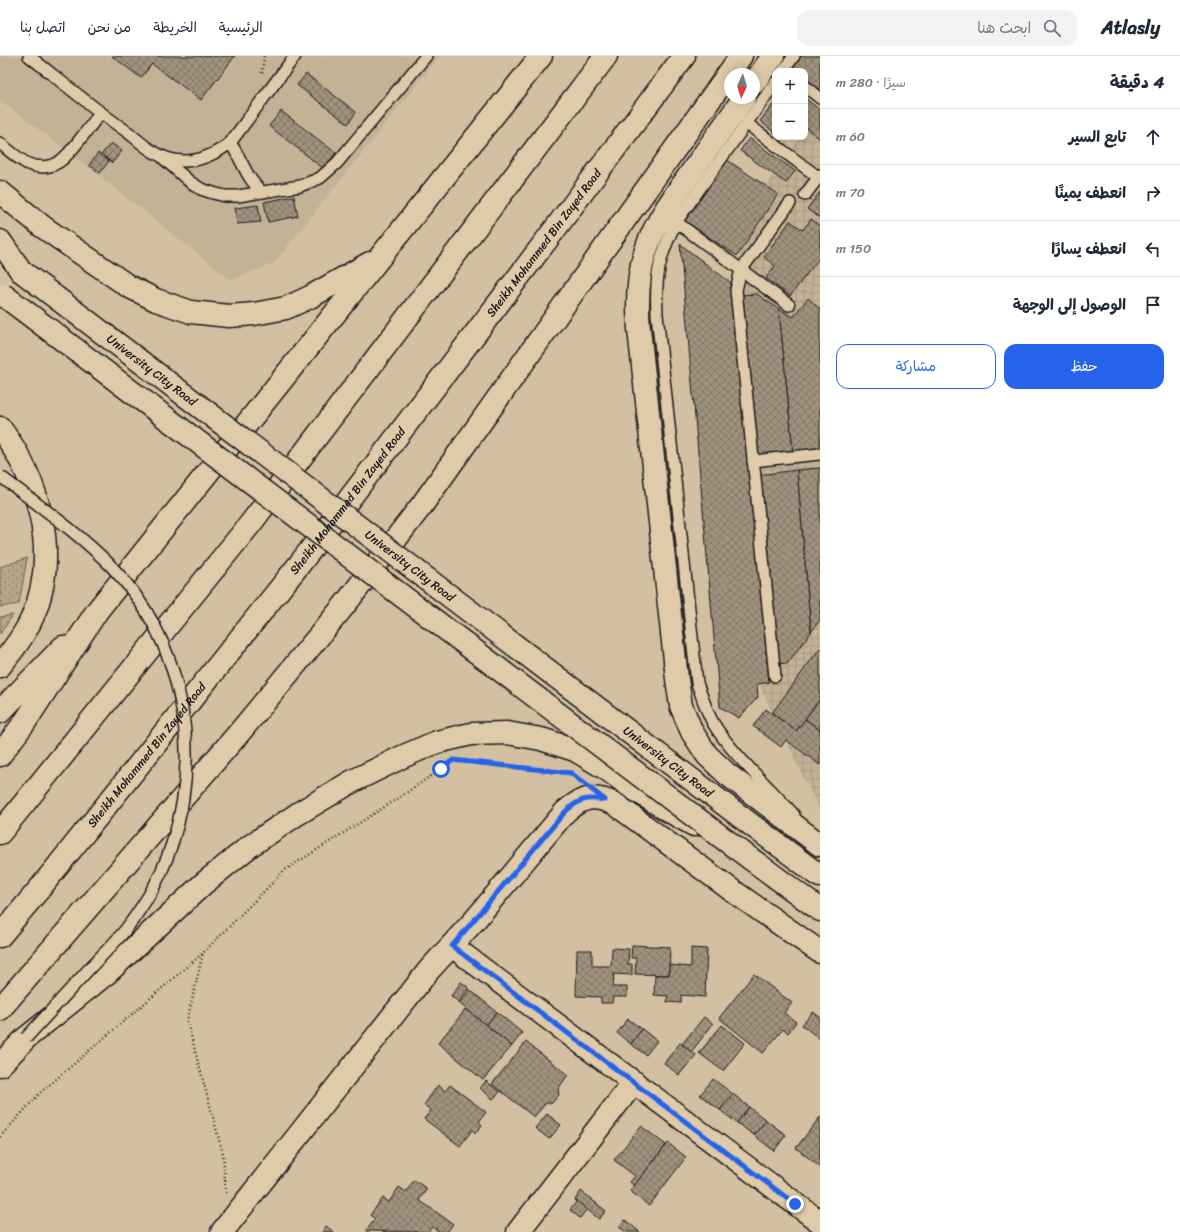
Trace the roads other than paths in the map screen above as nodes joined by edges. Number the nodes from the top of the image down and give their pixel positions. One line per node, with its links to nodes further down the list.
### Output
1 (29, 56): 15 (lane)
2 (295, 56): 18 (lane)
3 (426, 56): 22 (lane)
4 (541, 56): 28 (main road)
5 (606, 56): 42 (main road)
6 (684, 56): 47 (main road, Sheikh Mohammed Bin Zayed Road)
7 (741, 56): 50 (main road)
8 (794, 56): 9 (lane)
9 (781, 67): 10 (main road)
10 (760, 79)
11 (772, 87): 16 (lane)
12 (808, 88): 13 (lane)
13 (820, 98)
14 (740, 104): 44 (main road)
15 (100, 113): 17 (lane); 19 (lane)
16 (746, 123): 20 (lane); 25 (lane)
17 (0, 143)
18 (230, 143): 19 (lane); 22 (lane)
19 (159, 155): 22 (lane)
20 (819, 176): 23 (lane)
21 (0, 192): 28 (main road)
22 (262, 192)
23 (805, 195)
24 (790, 203): 29 (lane)
25 (676, 222): 29 (lane); 44 (lane)
26 (0, 241): 30 (main road)
27 (0, 255): 30 (main road, University City Road)
28 (380, 257): 37 (main road)
29 (741, 270): 32 (lane); 35 (lane)
30 (21, 271): 45 (main road, University City Road, bridge)
31 (1, 294): 43 (main road, bridge)
32 (789, 305)
33 (0, 428): 38 (main road)
34 (820, 454): 35 (lane)
35 (753, 462): 39 (lane)
36 (0, 476): 51 (lane, bridge)
37 (97, 611): 40 (main road); 41 (main road)
38 (0, 666)
39 (775, 676)
40 (0, 712)
41 (0, 755)
42 (0, 833)
43 (728, 842): 46 (main road); 51 (main road)
44 (820, 844)
45 (820, 876)
46 (820, 910)
47 (0, 936)
48 (452, 946): 49 (main road); 53 (main road); 55 (main road)
49 (820, 952)
50 (0, 1009)
51 (26, 1038): 52 (main road)
52 (0, 1065)
53 (634, 1082): 54 (main road); 56 (main road)
54 (820, 1222)
55 (222, 1232)
56 (518, 1232)

